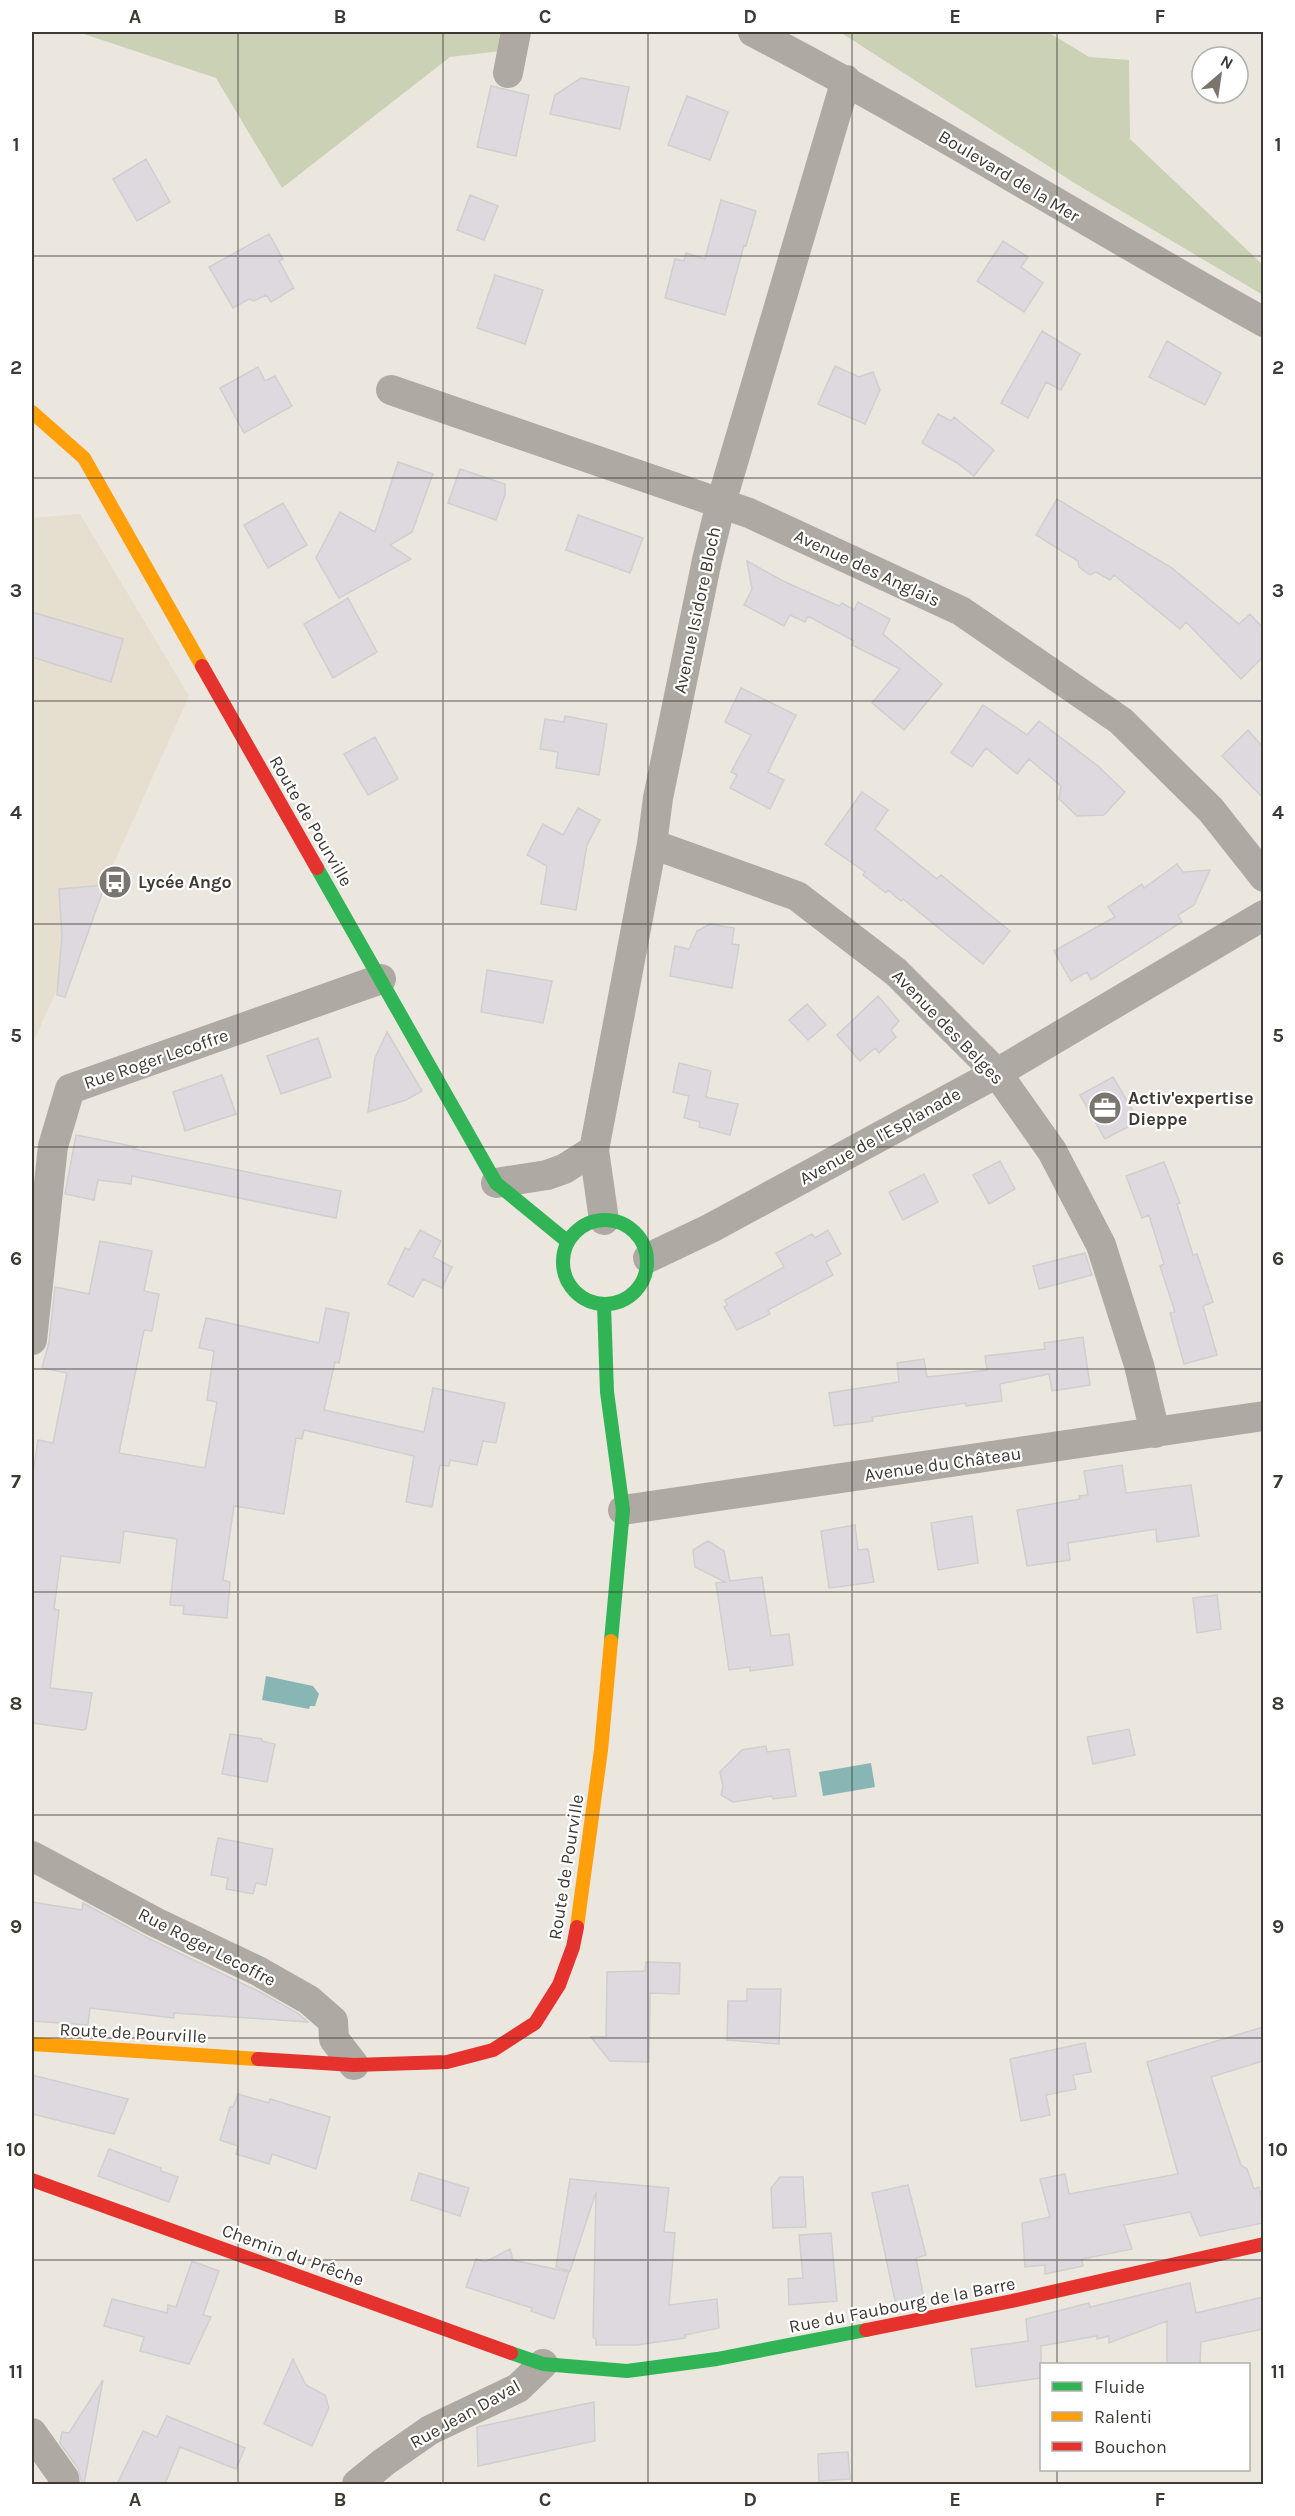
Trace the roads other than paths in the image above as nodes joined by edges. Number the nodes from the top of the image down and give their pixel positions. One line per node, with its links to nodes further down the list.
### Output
1 (516, 32): 3 (street)
2 (753, 32): 4 (street, Boulevard de la Mer)
3 (508, 73)
4 (846, 80): 5 (street, Boulevard de la Mer); 8 (street, Avenue Isidore Bloch)
5 (1263, 322)
6 (391, 390): 8 (street, Avenue des Anglais)
7 (32, 412): 12 (main road, Route de Pourville)
8 (721, 503): 9 (street, Avenue Isidore Bloch); 10 (street, Avenue des Anglais)
9 (651, 844): 13 (street, Avenue des Belges); 14 (street, Avenue Isidore Bloch)
10 (1263, 877)
11 (1263, 915): 13 (street, Avenue de l'Esplanade)
12 (381, 979): 15 (main road, Route de Pourville); 20 (street, Rue Roger Lecoffre)
13 (997, 1073): 18 (street, Avenue de l'Esplanade); 22 (street, Avenue des Belges)
14 (594, 1150): 15 (street); 16 (street, Avenue Isidore Bloch)
15 (496, 1183): 17 (main road, Route de Pourville)
16 (604, 1220): 17 (main road); 18 (main road)
17 (568, 1242): 19 (main road)
18 (648, 1258): 19 (main road)
19 (604, 1305): 23 (main road, Route de Pourville)
20 (32, 1340)
21 (1263, 1416): 22 (street, Avenue du Château)
22 (1155, 1433): 23 (street, Avenue du Château)
23 (622, 1510): 26 (main road, Route de Pourville)
24 (32, 1856): 26 (street, Rue Roger Lecoffre)
25 (32, 2044): 26 (main road, Route de Pourville)
26 (354, 2065)
27 (32, 2180): 29 (main road, Chemin du Prêche)
28 (1263, 2244): 29 (main road, Rue du Faubourg de la Barre)
29 (543, 2364): 32 (street, Rue Jean Daval)
30 (32, 2433): 31 (street)
31 (65, 2484)
32 (357, 2484)

